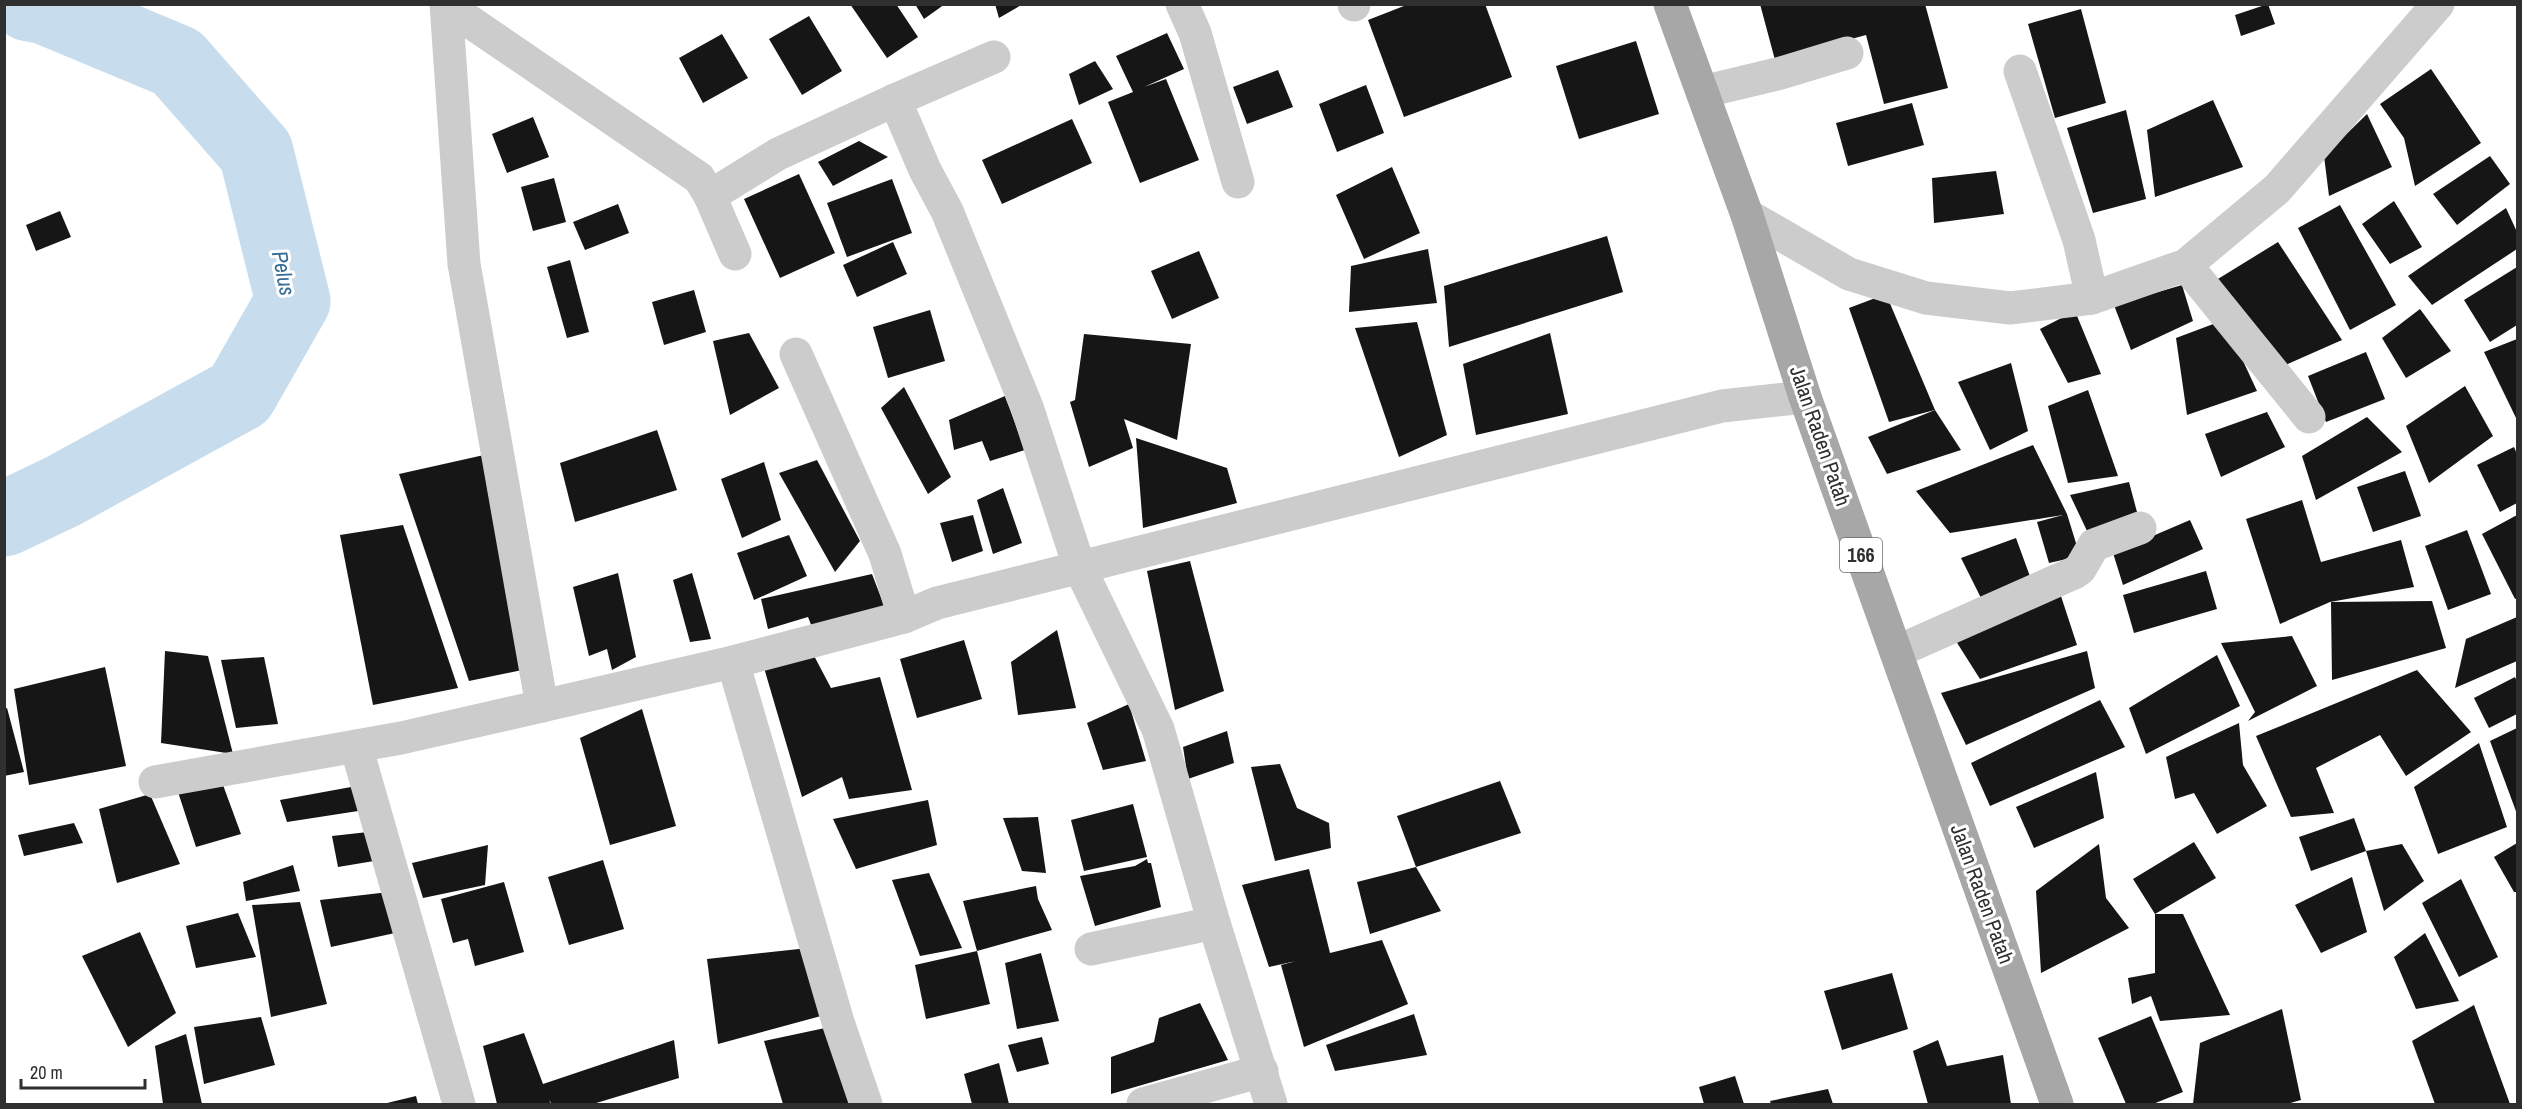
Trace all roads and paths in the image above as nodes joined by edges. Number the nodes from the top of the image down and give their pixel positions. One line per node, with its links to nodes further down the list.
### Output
1 (1182, 4): 10 (street)
2 (1670, 4): 8 (main road, Jalan Raden Patah / 166)
3 (2438, 4): 14 (street)
4 (446, 5): 11 (street); 24 (street)
5 (1847, 53): 8 (street)
6 (994, 57): 9 (street)
7 (2020, 71): 15 (street)
8 (1731, 85): 12 (main road, Jalan Raden Patah / 166)
9 (895, 100): 11 (street); 20 (street)
10 (1238, 182)
11 (710, 196): 13 (street)
12 (1747, 215): 15 (street); 17 (main road, Jalan Raden Patah / 166)
13 (735, 254)
14 (2186, 265): 15 (street); 18 (street)
15 (2090, 290)
16 (796, 354): 21 (street)
17 (1805, 398): 20 (street); 22 (main road, Jalan Raden Patah / 166)
18 (2309, 417)
19 (2140, 528): 22 (street)
20 (1079, 567): 21 (street); 27 (street)
21 (904, 617): 23 (street)
22 (1896, 652): 34 (main road, Jalan Raden Patah / 166)
23 (733, 662): 24 (street); 31 (street)
24 (542, 706): 25 (street)
25 (356, 746): 26 (street); 30 (street)
26 (155, 782)
27 (1214, 923): 28 (street); 29 (street)
28 (1091, 949)
29 (1262, 1071): 32 (street); 33 (street)
30 (459, 1104)
31 (866, 1104)
32 (1143, 1104)
33 (1271, 1104)
34 (2057, 1104)

